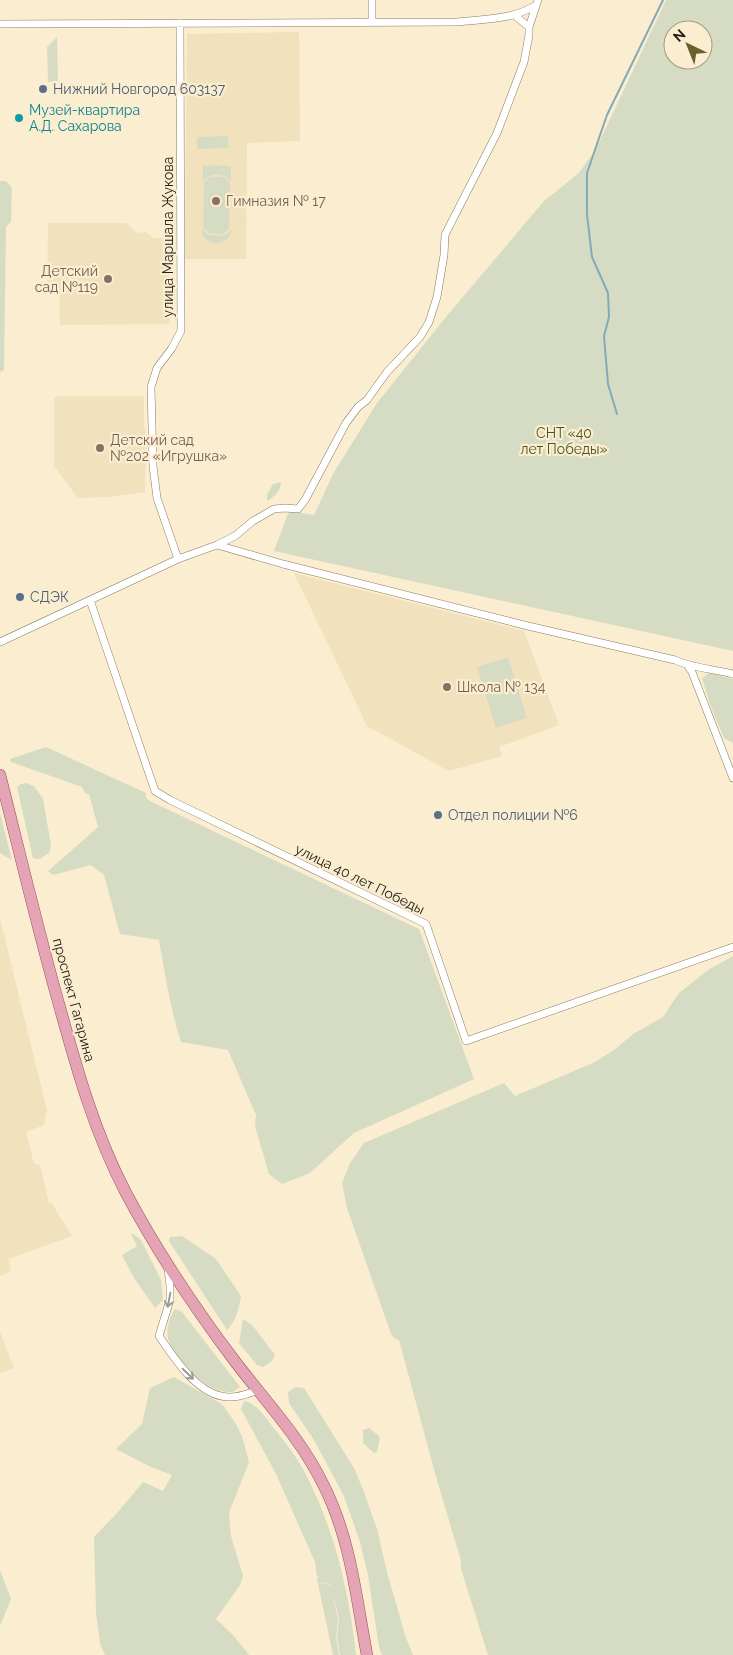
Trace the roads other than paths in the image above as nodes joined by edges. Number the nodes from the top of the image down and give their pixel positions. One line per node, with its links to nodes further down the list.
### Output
1 (372, 0): 4 (street)
2 (537, 2): 3 (street); 7 (street)
3 (514, 15): 4 (street); 7 (street)
4 (372, 22): 6 (street)
5 (0, 24): 6 (street)
6 (180, 24): 9 (street, улица Маршала Жукова)
7 (529, 26): 8 (street)
8 (217, 545): 9 (street); 12 (street)
9 (178, 559): 10 (street)
10 (90, 600): 11 (street); 16 (street, улица 40 лет Победы)
11 (0, 642)
12 (688, 666): 13 (street); 15 (street)
13 (733, 674)
14 (0, 775): 17 (main road, проспект Гагарина)
15 (733, 778)
16 (733, 946)
17 (167, 1263): 18 (main road, проспект Гагарина); 18 (street, one-way to 18)
18 (259, 1390): 19 (main road, проспект Гагарина)
19 (366, 1655)

